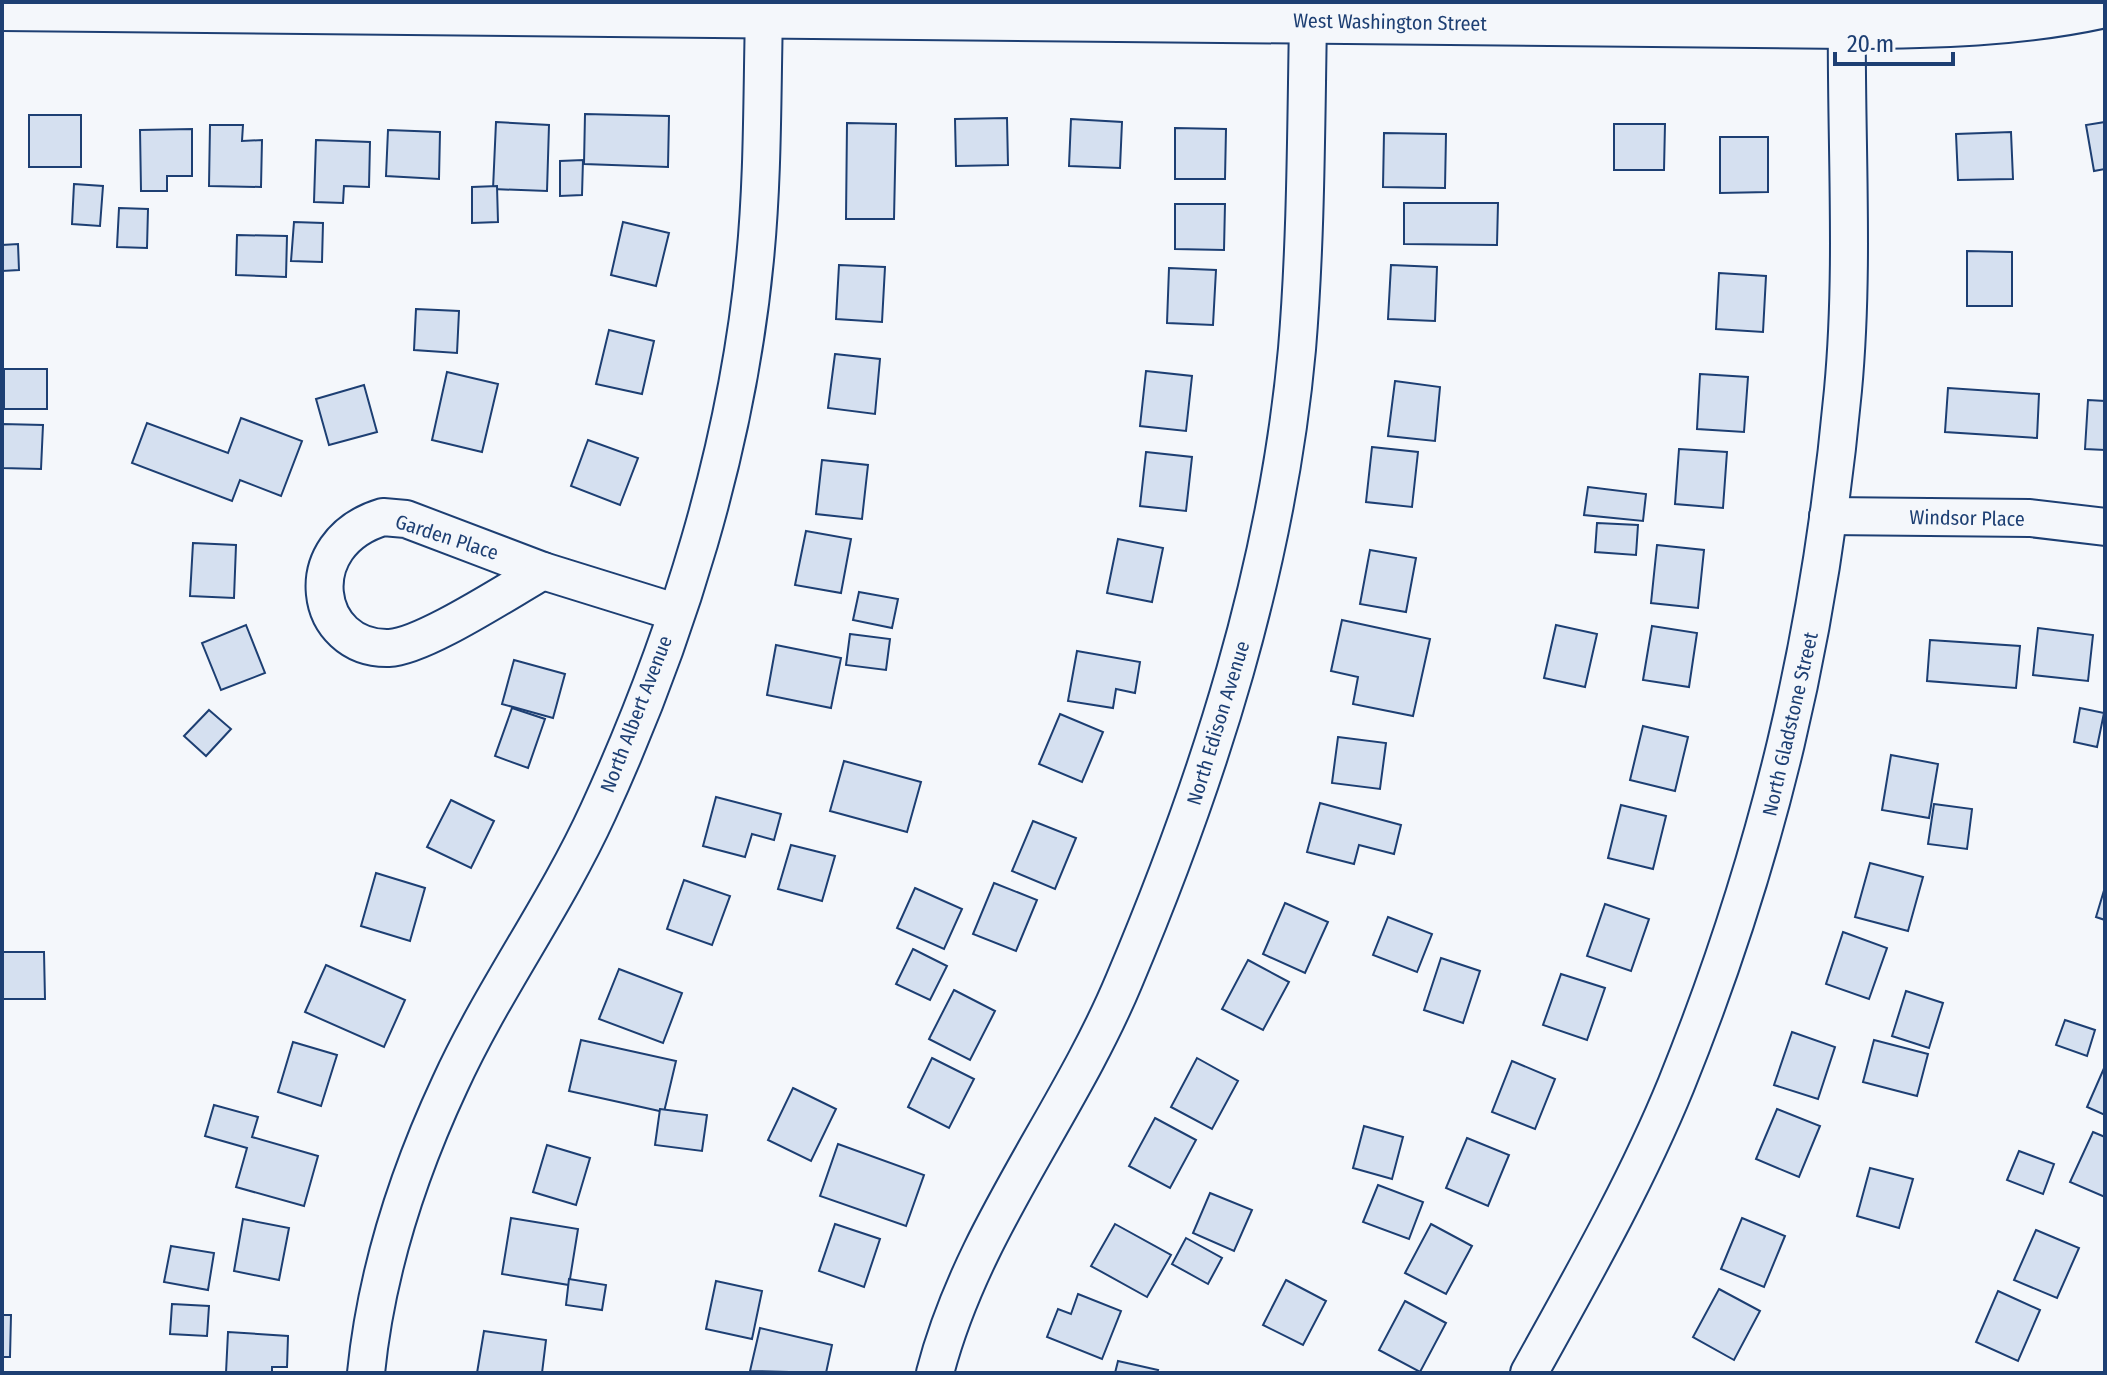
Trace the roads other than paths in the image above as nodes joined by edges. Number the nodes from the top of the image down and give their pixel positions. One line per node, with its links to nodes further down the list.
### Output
1 (2105, 5): 3 (street, West Washington Street)
2 (2, 8): 4 (street, West Washington Street)
3 (1847, 14): 5 (street, West Washington Street); 6 (street, North Gladstone Street)
4 (764, 15): 5 (street, West Washington Street); 9 (street, North Albert Avenue)
5 (1308, 21): 11 (street, North Edison Avenue)
6 (1828, 516): 7 (street, Windsor Place); 12 (street, North Gladstone Street)
7 (2105, 527)
8 (543, 571): 8 (street, Garden Place); 9 (street, Garden Place)
9 (675, 612): 10 (street, North Albert Avenue)
10 (366, 1373)
11 (935, 1373)
12 (1529, 1373)

